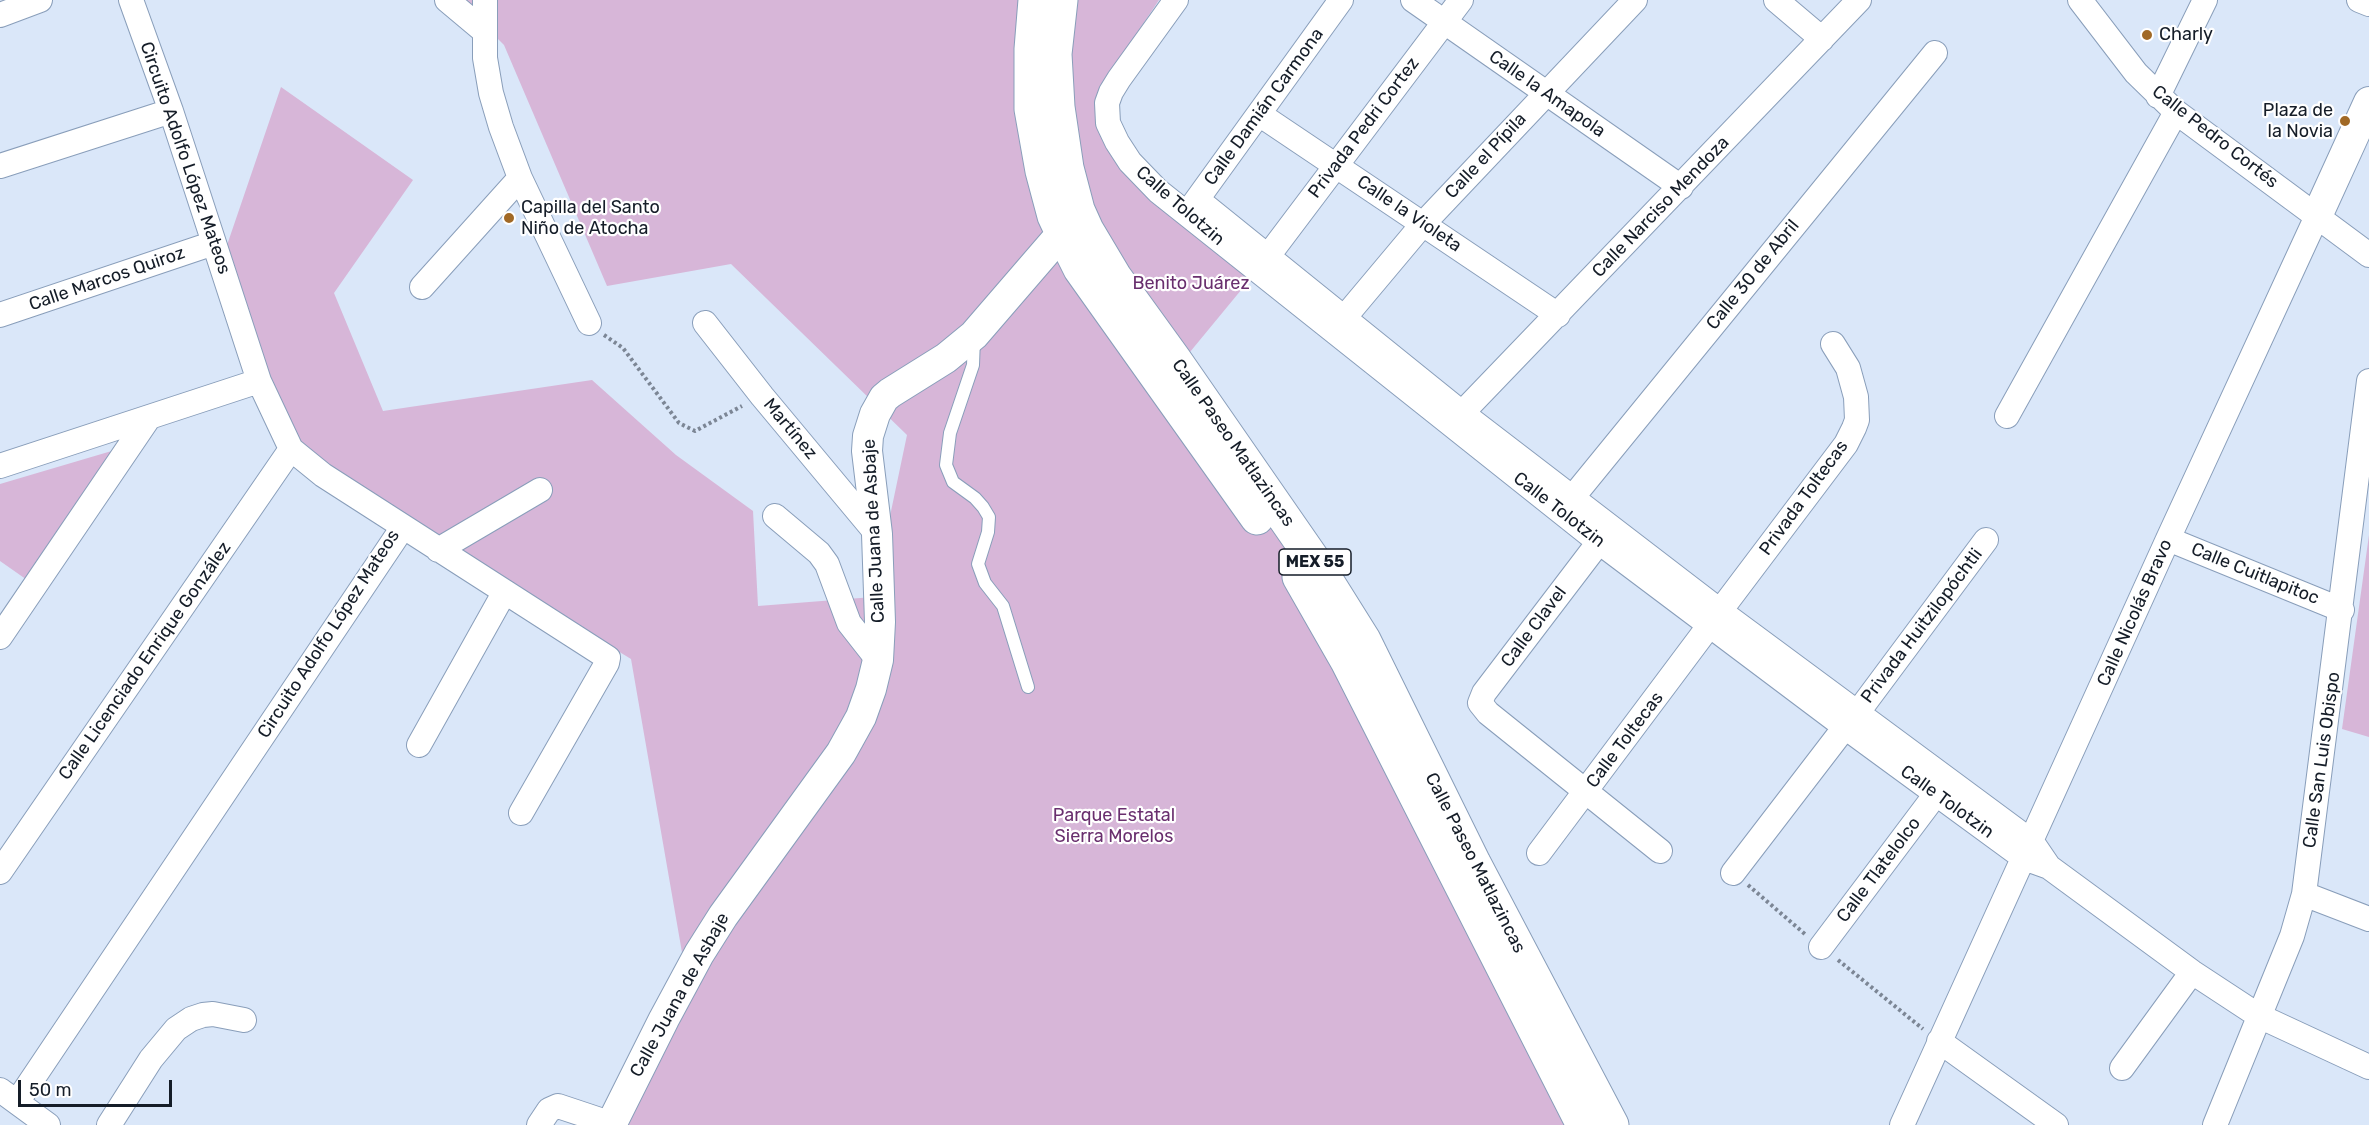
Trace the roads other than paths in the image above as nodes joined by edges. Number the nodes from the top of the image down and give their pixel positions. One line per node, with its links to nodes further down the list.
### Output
1 (40, 0): 18 (street)
2 (131, 0): 26 (street, Circuito Adolfo López Mateos)
3 (447, 0): 20 (street)
4 (484, 0): 20 (street)
5 (1035, 0): 36 (highway, Calle Paseo Matlazincas / MEX 55)
6 (1061, 0): 89 (highway, Calle Paseo Matlazincas / MEX 55)
7 (1176, 0): 33 (street, Calle Tolotzin)
8 (1341, 0): 28 (street, Calle Damián Carmona)
9 (1413, 0): 19 (street, Calle la Amapola)
10 (1461, 0): 19 (street, Privada Pedri Cortez)
11 (1635, 0): 23 (street, Calle el Pípila)
12 (1776, 0): 21 (street)
13 (1859, 0): 21 (street, Calle Narciso Mendoza)
14 (2080, 0): 24 (street, Calle Pedro Cortés)
15 (2205, 0): 24 (street)
16 (2359, 0): 17 (street)
17 (2369, 4)
18 (0, 15)
19 (1444, 22): 23 (street, Calle la Amapola); 29 (street, Privada Pedri Cortez)
20 (484, 31): 31 (street)
21 (1822, 39): 32 (street, Calle Narciso Mendoza)
22 (1935, 53): 56 (street, Calle 30 de Abril)
23 (1546, 93): 32 (street, Calle la Amapola); 35 (street, Calle el Pípila)
24 (2158, 96): 27 (street, Calle Pedro Cortés)
25 (2369, 102): 34 (street, Calle Nicolás Bravo)
26 (171, 111): 30 (street); 37 (street, Circuito Adolfo López Mateos)
27 (2176, 112): 34 (street, Calle Pedro Cortés); 51 (street)
28 (1259, 114): 29 (street, Calle la Violeta); 33 (street, Calle Damián Carmona)
29 (1337, 165): 35 (street, Calle la Violeta); 39 (street, Privada Pedri Cortez)
30 (0, 166)
31 (520, 178): 40 (street); 44 (street)
32 (1681, 187): 42 (street, Calle Narciso Mendoza)
33 (1192, 207): 39 (street, Calle Tolotzin); 62 (street, Calle Tolotzin)
34 (2317, 216): 38 (street, Calle Pedro Cortés); 60 (street, Calle Nicolás Bravo)
35 (1422, 225): 42 (street, Calle la Violeta); 43 (street, Calle el Pípila)
36 (1062, 233): 46 (street, Calle Juana de Asbaje); 94 (highway, Calle Paseo Matlazincas / MEX 55)
37 (214, 243): 41 (street, Calle Marcos Quiroz); 48 (street, Circuito Adolfo López Mateos)
38 (2369, 255)
39 (1268, 256): 43 (street, Calle Tolotzin)
40 (422, 287)
41 (0, 315)
42 (1558, 315): 50 (street, Calle Narciso Mendoza)
43 (1344, 318): 50 (street, Calle Tolotzin)
44 (590, 323)
45 (705, 323): 59 (street, Martínez)
46 (974, 335): 59 (street, Calle Juana de Asbaje); 69 (lane)
47 (1833, 344): 66 (street, Privada Toltecas)
48 (259, 381): 52 (street); 53 (street, Circuito Adolfo López Mateos)
49 (2369, 381): 65 (street, Calle San Luis Obispo)
50 (1462, 413): 56 (street, Calle Tolotzin)
51 (2007, 416)
52 (148, 419): 54 (street); 67 (street)
53 (291, 449): 58 (street, Circuito Adolfo López Mateos); 78 (street, Calle Licenciado Enrique González)
54 (0, 466)
55 (540, 490): 63 (street)
56 (1572, 498): 66 (street, Calle Tolotzin)
57 (775, 516): 68 (street)
58 (403, 527): 63 (street); 90 (street, Circuito Adolfo López Mateos)
59 (877, 534): 68 (street, Calle Juana de Asbaje)
60 (2168, 539): 65 (street, Calle Cuitlapitoc); 75 (street, Calle Nicolás Bravo)
61 (1986, 540): 70 (street, Privada Huitzilopóchtli)
62 (1599, 542): 66 (street, Calle Tolotzin); 72 (street, Calle Clavel)
63 (438, 550): 64 (street)
64 (504, 592): 71 (street); 74 (street)
65 (2342, 609): 80 (street, Calle San Luis Obispo)
66 (1715, 618): 70 (street, Calle Tolotzin); 72 (street, Calle Toltecas)
67 (0, 637)
68 (878, 660): 91 (street, Calle Juana de Asbaje)
69 (1028, 687)
70 (1851, 720): 73 (street, Calle Tolotzin); 75 (street, Calle Tolotzin); 79 (street, Privada Huitzilopóchtli)
71 (419, 745)
72 (1586, 792): 76 (street); 77 (street, Calle Toltecas)
73 (1936, 794): 75 (street, Calle Tolotzin); 82 (street, Calle Tlatelolco)
74 (521, 813)
75 (2028, 850): 83 (street, Calle Tolotzin); 86 (street, Calle Nicolás Bravo)
76 (1660, 851)
77 (1539, 853)
78 (0, 872)
79 (1733, 873)
80 (2304, 894): 81 (street); 84 (street, Calle San Luis Obispo)
81 (2369, 919)
82 (1821, 947)
83 (2192, 972): 84 (street, Calle Tolotzin); 88 (street)
84 (2259, 1016): 87 (street, Calle Tolotzin); 99 (street, Calle San Luis Obispo)
85 (244, 1020): 92 (street)
86 (1939, 1041): 97 (street, Calle Nicolás Bravo); 98 (street)
87 (2369, 1067)
88 (2122, 1068)
89 (1586, 1074): 95 (highway, Calle Paseo Matlazincas / MEX 55); 96 (street)
90 (23, 1111)
91 (612, 1124): 93 (street)
92 (109, 1125)
93 (539, 1125)
94 (1583, 1125)
95 (1612, 1125)
96 (1630, 1125)
97 (1902, 1125)
98 (2056, 1125)
99 (2216, 1125)

